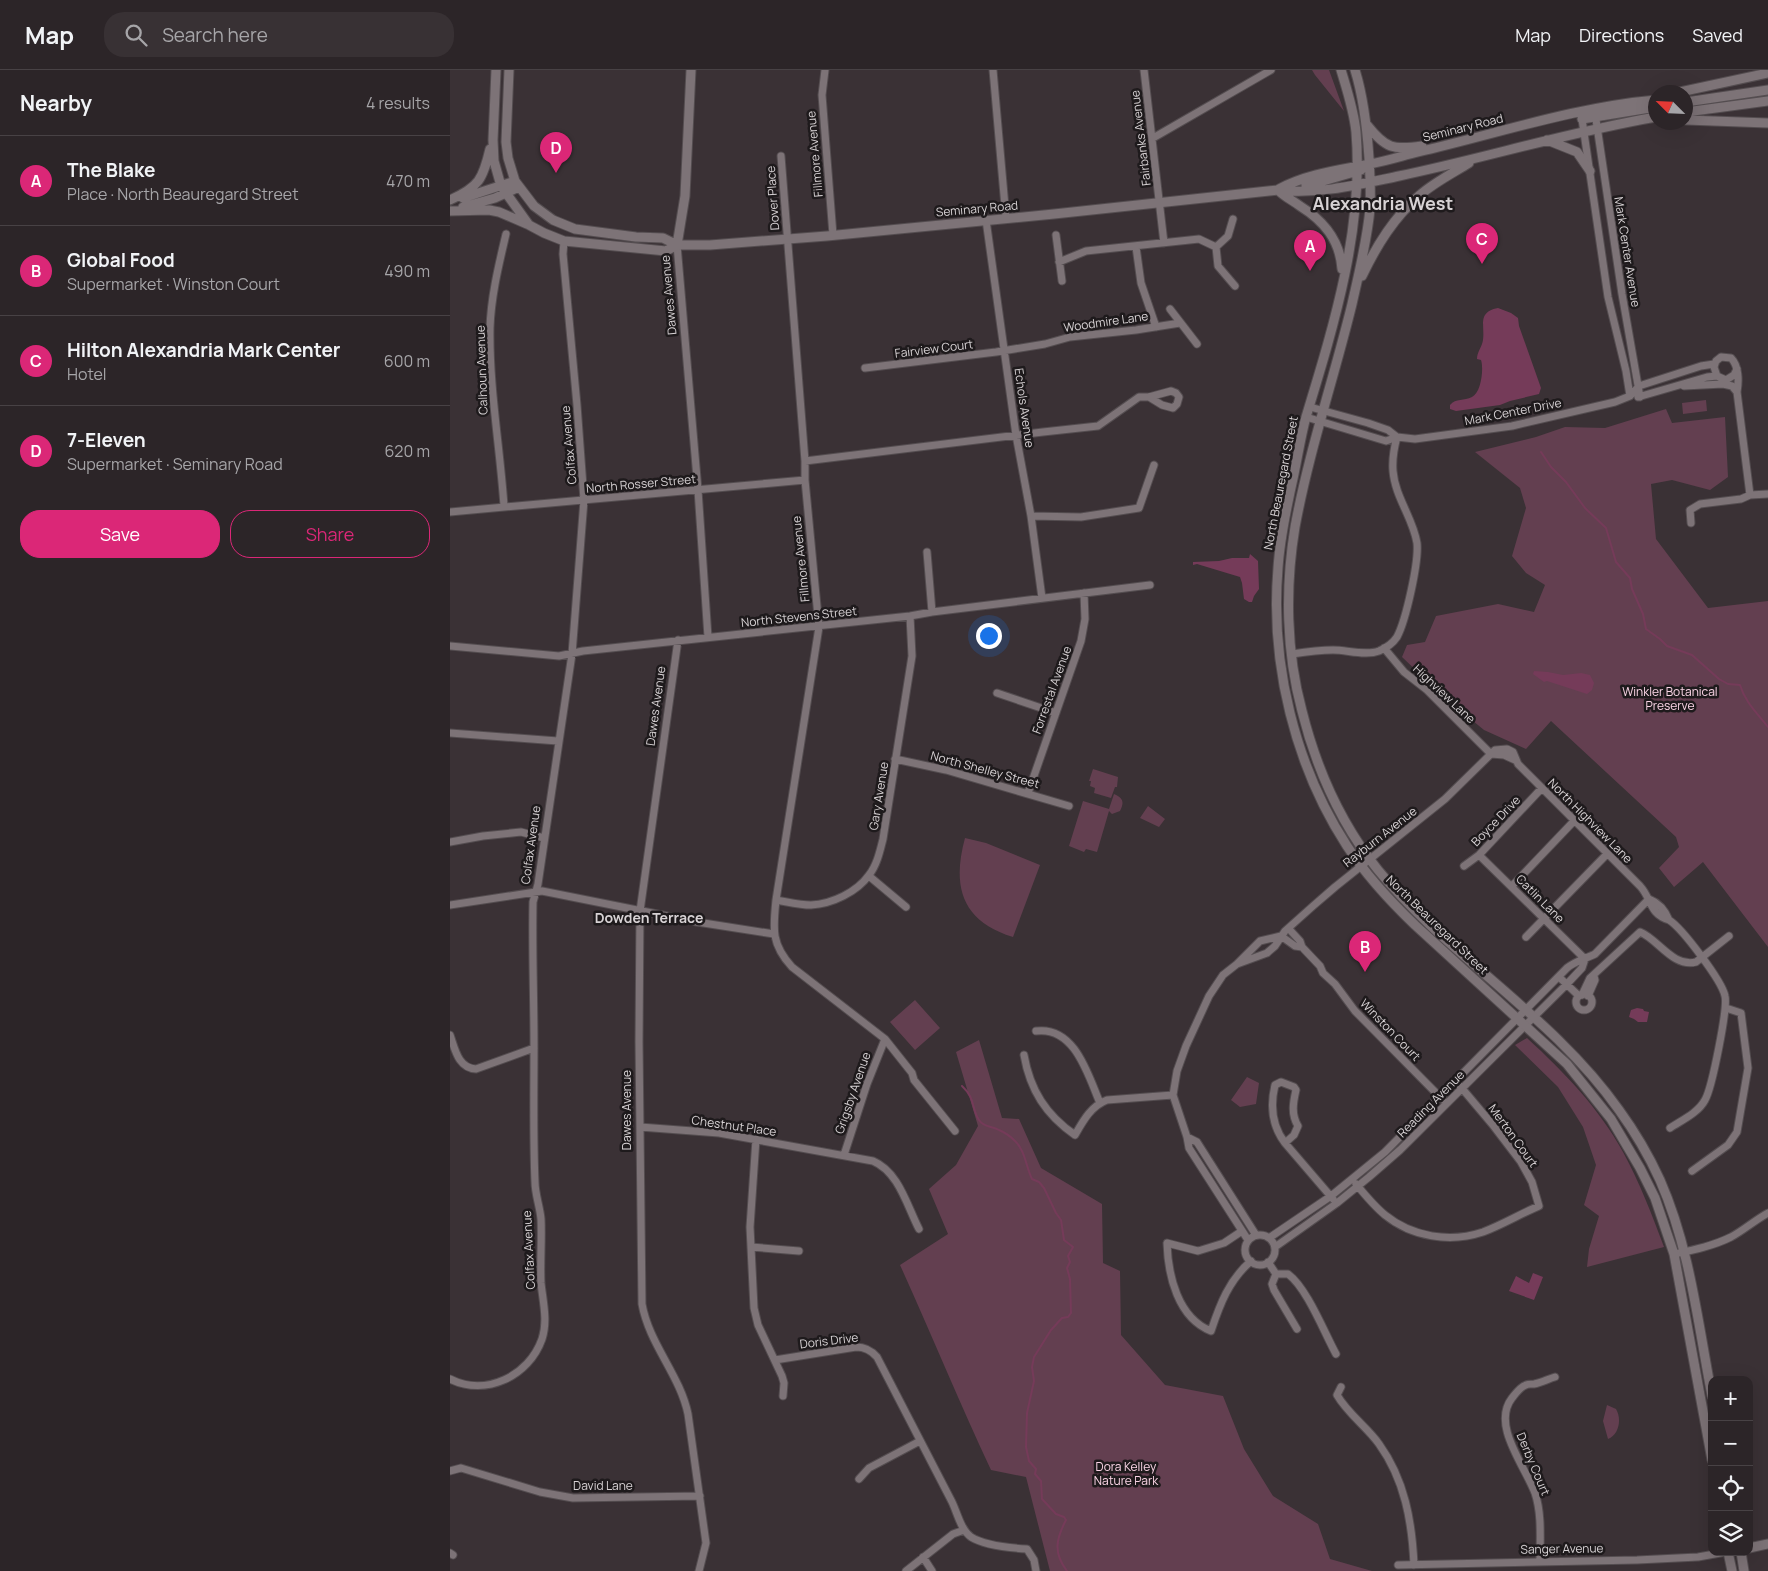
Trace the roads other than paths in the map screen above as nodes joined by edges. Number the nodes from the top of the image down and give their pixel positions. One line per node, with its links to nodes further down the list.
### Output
1 (496, 70): 28 (main road)
2 (509, 70): 37 (main road)
3 (691, 70): 55 (main road, Dawes Avenue)
4 (825, 70): 50 (street, Fillmore Avenue)
5 (993, 70): 45 (street)
6 (1144, 70): 27 (street, Fairbanks Avenue)
7 (1271, 70): 27 (street)
8 (1341, 70): 34 (main road, North Beauregard Street)
9 (1355, 70): 24 (main road, North Beauregard Street)
10 (1768, 73): 11 (main road)
11 (1693, 89)
12 (1768, 90): 13 (main road); 15 (main road)
13 (1693, 97)
14 (1648, 100): 19 (main road, Seminary Road)
15 (1693, 101)
16 (1768, 101): 18 (main road)
17 (1648, 107): 19 (main road)
18 (1693, 111)
19 (1595, 113): 20 (main road); 25 (street, Mark Center Avenue); 30 (main road, Seminary Road)
20 (1582, 119): 26 (street, Mark Center Avenue)
21 (1648, 119): 25 (main road, Seminary Road)
22 (1693, 120): 23 (main road)
23 (1768, 123)
24 (1367, 124): 30 (main road); 33 (main road, North Beauregard Street)
25 (1597, 127): 26 (main road, Seminary Road); 73 (street, Mark Center Avenue)
26 (1584, 130): 29 (main road, Seminary Road); 35 (street, Mark Center Avenue)
27 (1152, 138): 43 (street, Fairbanks Avenue)
28 (492, 140): 39 (main road); 42 (main road)
29 (1547, 140): 32 (main road, Seminary Road); 35 (main road)
30 (1464, 142): 33 (main road, Seminary Road)
31 (781, 156): 52 (street, Dover Place)
32 (1477, 158): 36 (main road, Seminary Road); 62 (main road)
33 (1369, 164): 34 (main road, Seminary Road); 36 (main road, North Beauregard Street)
34 (1357, 168): 38 (main road, North Beauregard Street); 40 (main road, Seminary Road); 41 (main road)
35 (1590, 171): 75 (street, Mark Center Avenue)
36 (1370, 182): 38 (main road, Seminary Road); 62 (main road, North Beauregard Street)
37 (517, 184): 39 (main road); 55 (main road, Seminary Road)
38 (1358, 184): 41 (main road, Seminary Road); 60 (main road, North Beauregard Street)
39 (504, 190): 42 (main road); 44 (main road); 48 (main road, Seminary Road)
40 (1278, 190): 41 (main road, Seminary Road); 43 (main road, Seminary Road); 60 (main road)
41 (1292, 191)
42 (450, 200)
43 (1160, 202): 45 (main road, Seminary Road); 54 (street, Fairbanks Avenue)
44 (450, 210): 48 (main road)
45 (1006, 218): 47 (main road, Seminary Road)
46 (1233, 219): 57 (street)
47 (986, 220): 50 (main road, Seminary Road); 67 (street, Echols Avenue)
48 (529, 225): 53 (main road, Seminary Road)
49 (506, 234): 91 (street, Calhoun Avenue)
50 (833, 235): 52 (main road, Seminary Road)
51 (1056, 235): 58 (street)
52 (787, 239): 55 (main road, Seminary Road); 84 (street, Fillmore Avenue)
53 (564, 241): 55 (main road, Seminary Road); 90 (street, Colfax Avenue)
54 (1164, 243): 56 (street); 57 (street)
55 (678, 245): 87 (street, Dawes Avenue)
56 (1136, 247): 58 (street); 65 (street)
57 (1216, 247): 61 (street)
58 (1059, 262): 59 (street)
59 (1062, 281)
60 (1343, 283): 78 (main road, North Beauregard Street)
61 (1235, 286)
62 (1355, 290): 79 (main road, North Beauregard Street)
63 (1170, 308): 64 (street)
64 (1180, 322): 65 (street, Woodmire Lane); 66 (street)
65 (1156, 327): 67 (street, Woodmire Lane)
66 (1197, 344)
67 (1005, 350): 69 (street, Fairview Court); 82 (street, Echols Avenue)
68 (1714, 364): 70 (street); 71 (street); 73 (street)
69 (865, 368)
70 (1736, 369): 71 (street); 74 (street)
71 (1717, 376): 72 (street, Mark Center Drive)
72 (1678, 385): 74 (street, Mark Center Drive); 77 (street, Mark Center Drive)
73 (1639, 386): 75 (street, Mark Center Drive); 77 (street, Mark Center Avenue)
74 (1737, 392): 89 (street)
75 (1630, 396): 77 (street, Mark Center Drive); 83 (street, Mark Center Drive)
76 (1149, 397): 82 (street)
77 (1640, 397)
78 (1310, 407): 79 (street, Mark Center Drive); 80 (main road, North Beauregard Street)
79 (1324, 410): 81 (main road, North Beauregard Street); 83 (street, Mark Center Drive)
80 (1306, 417): 81 (street, Mark Center Drive); 123 (main road, North Beauregard Street)
81 (1321, 421): 83 (street, Mark Center Drive); 107 (main road, North Beauregard Street)
82 (1016, 435): 84 (street); 93 (street, Echols Avenue)
83 (1397, 437): 105 (street)
84 (805, 461): 86 (street, Fillmore Avenue)
85 (1154, 466): 93 (street)
86 (805, 480): 87 (street, North Rosser Street); 101 (street, Fillmore Avenue)
87 (698, 490): 90 (street, North Rosser Street); 102 (street, Dawes Avenue)
88 (1768, 494): 89 (street)
89 (1750, 495): 94 (street)
90 (584, 500): 91 (street, North Rosser Street); 106 (street, Colfax Avenue)
91 (504, 506): 92 (street, North Rosser Street)
92 (450, 512)
93 (1030, 516): 98 (street, Echols Avenue)
94 (1691, 523)
95 (927, 552): 99 (street)
96 (1150, 585): 97 (street, North Stevens Street)
97 (1084, 593): 98 (street, North Stevens Street); 109 (street, Forrestal Avenue)
98 (1042, 598): 99 (street, North Stevens Street)
99 (932, 612): 100 (street, North Stevens Street)
100 (910, 616): 101 (street, North Stevens Street); 113 (street, Gary Avenue)
101 (819, 627): 102 (street, North Stevens Street); 129 (street, Fillmore Avenue)
102 (708, 637): 103 (street, North Stevens Street)
103 (678, 640): 106 (street, North Stevens Street); 132 (street, Dawes Avenue)
104 (450, 646): 106 (street, North Stevens Street)
105 (1384, 648): 107 (street); 112 (street, Highview Lane)
106 (572, 654): 111 (street, Colfax Avenue)
107 (1292, 654): 122 (main road, North Beauregard Street)
108 (997, 693): 109 (street)
109 (1056, 713): 115 (street, Forrestal Avenue)
110 (450, 733): 111 (street)
111 (558, 742): 118 (street, Colfax Avenue)
112 (1491, 754): 114 (street, North Highview Lane); 122 (street, Rayburn Avenue)
113 (895, 759): 115 (street, North Shelley Street); 125 (street, Gary Avenue)
114 (1542, 789): 117 (street, North Highview Lane); 121 (street, Boyce Drive)
115 (1028, 793): 116 (street, North Shelley Street)
116 (1068, 806)
117 (1574, 821): 120 (street, North Highview Lane); 126 (street)
118 (544, 838): 119 (street); 127 (street, Colfax Avenue)
119 (450, 842)
120 (1607, 854): 128 (street, North Highview Lane); 133 (street)
121 (1479, 855): 124 (street, Boyce Drive); 126 (street, Catlin Lane)
122 (1370, 858): 123 (street, Rayburn Avenue); 146 (main road, North Beauregard Street)
123 (1361, 866): 134 (street, Rayburn Avenue); 148 (main road, North Beauregard Street)
124 (1464, 866)
125 (869, 876): 129 (street, Gary Avenue); 131 (street)
126 (1512, 886): 133 (street, Catlin Lane)
127 (536, 892): 130 (street); 132 (street); 153 (street, Colfax Avenue)
128 (1649, 899): 140 (street, North Highview Lane); 141 (street, Reading Avenue)
129 (776, 900): 135 (street, Fillmore Avenue)
130 (450, 905)
131 (906, 906)
132 (640, 910): 135 (street); 161 (street, Dawes Avenue)
133 (1544, 919): 138 (street); 141 (street, Catlin Lane)
134 (1289, 929): 136 (street, Rayburn Avenue); 139 (street, Winston Court)
135 (774, 934): 152 (street)
136 (1281, 936): 139 (street, Winston Court); 142 (street, Rayburn Avenue); 142 (street, Rayburn Avenue)
137 (1729, 936): 140 (street)
138 (1526, 937)
139 (1302, 947): 158 (street, Winston Court)
140 (1702, 957): 144 (street); 145 (street, North Highview Lane)
141 (1585, 959): 143 (street, Reading Avenue); 144 (street, Reading Avenue)
142 (1237, 964): 157 (street, Rayburn Avenue)
143 (1559, 977): 144 (street); 146 (street, Reading Avenue)
144 (1567, 984): 147 (street, Reading Avenue)
145 (1726, 1008): 162 (street); 168 (street)
146 (1527, 1010): 147 (main road, North Beauregard Street); 148 (street, Reading Avenue)
147 (1534, 1017): 149 (street, Reading Avenue); 182 (main road, North Beauregard Street)
148 (1518, 1018): 149 (main road, North Beauregard Street); 155 (street, Reading Avenue)
149 (1526, 1025): 156 (street, Reading Avenue); 183 (main road, North Beauregard Street)
150 (1036, 1031): 159 (street)
151 (451, 1040): 153 (street)
152 (885, 1040): 163 (street); 167 (street, Grigsby Avenue)
153 (534, 1048): 192 (street, Colfax Avenue)
154 (1024, 1055): 159 (street)
155 (1456, 1082): 156 (street, Merton Court); 158 (street, Reading Avenue)
156 (1462, 1088): 160 (street, Reading Avenue); 170 (street, Merton Court)
157 (1173, 1095): 159 (street); 164 (street)
158 (1441, 1097): 160 (street, Winston Court); 169 (street, Reading Avenue)
159 (1100, 1103)
160 (1447, 1104): 170 (street, Reading Avenue)
161 (640, 1127): 165 (street, Chestnut Place); 199 (street, Dawes Avenue)
162 (1670, 1128)
163 (955, 1131)
164 (1187, 1137): 175 (street); 176 (street)
165 (756, 1139): 167 (street, Chestnut Place); 179 (street)
166 (1285, 1142): 166 (street); 171 (street)
167 (844, 1155): 174 (street, Chestnut Place)
168 (1692, 1171)
169 (1352, 1179): 170 (street, Merton Court); 171 (street, Reading Avenue)
170 (1358, 1186): 172 (street, Reading Avenue)
171 (1331, 1196): 172 (street); 177 (street, Reading Avenue)
172 (1337, 1203): 180 (street, Reading Avenue)
173 (1768, 1213): 182 (street)
174 (919, 1229)
175 (1242, 1231): 178 (street); 184 (street)
176 (1256, 1235): 177 (street); 178 (street)
177 (1269, 1238): 180 (street)
178 (1248, 1240): 184 (street)
179 (751, 1247): 181 (street); 189 (street)
180 (1274, 1247): 185 (street)
181 (799, 1251)
182 (1684, 1252): 183 (street); 190 (main road, North Beauregard Street)
183 (1674, 1254): 195 (main road, North Beauregard Street)
184 (1251, 1261): 185 (street)
185 (1268, 1262): 186 (street)
186 (1276, 1274): 187 (street); 188 (street)
187 (1297, 1329)
188 (1336, 1354)
189 (775, 1360): 194 (street); 196 (street, Doris Drive)
190 (1708, 1376)
191 (1555, 1377): 207 (street, Derby Court)
192 (450, 1380)
193 (1341, 1387): 209 (street)
194 (783, 1396)
195 (1708, 1438)
196 (920, 1441): 198 (street); 200 (street, Doris Drive)
197 (450, 1471): 199 (street, David Lane)
198 (860, 1480)
199 (700, 1496): 210 (street, Dawes Avenue)
200 (964, 1530): 206 (street); 213 (street)
201 (1768, 1544): 202 (main road)
202 (1753, 1547)
203 (1708, 1554): 207 (street, Sanger Avenue)
204 (1728, 1556): 214 (main road)
205 (1742, 1556): 215 (main road)
206 (923, 1557): 211 (street); 212 (street)
207 (1540, 1561): 209 (street, Sanger Avenue)
208 (1398, 1565): 209 (street, Sanger Avenue)
209 (1414, 1565)
210 (699, 1571)
211 (906, 1571)
212 (932, 1571)
213 (1036, 1571)
214 (1732, 1571)
215 (1744, 1571)

